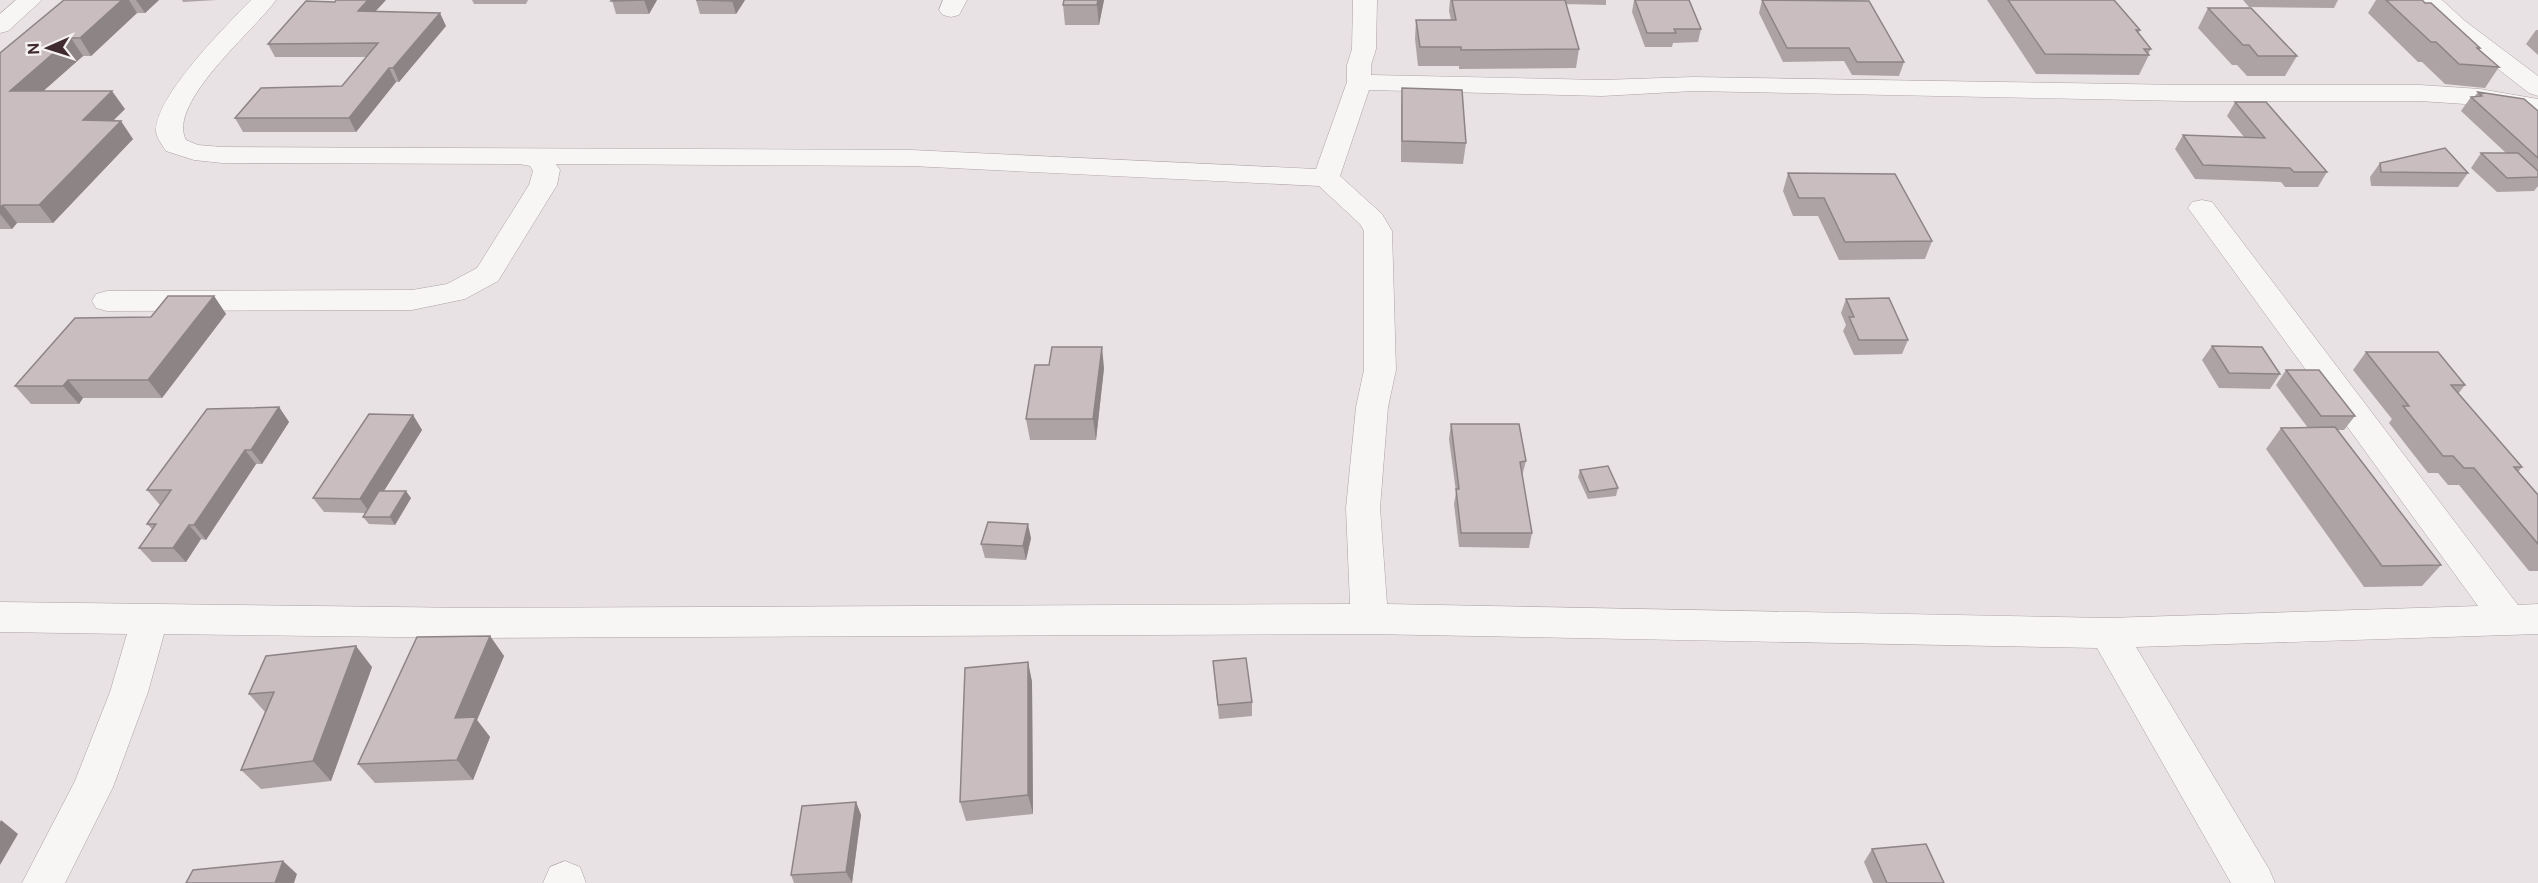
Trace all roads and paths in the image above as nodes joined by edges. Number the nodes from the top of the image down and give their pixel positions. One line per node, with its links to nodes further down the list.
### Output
1 (30, 0): 5 (street)
2 (264, 0): 9 (street)
3 (1365, 0): 6 (street)
4 (2429, 0): 7 (street)
5 (0, 26)
6 (1359, 82): 8 (street); 10 (street)
7 (2538, 88)
8 (2538, 107)
9 (519, 156): 10 (street); 12 (street)
10 (1326, 178): 14 (street)
11 (2202, 208): 15 (street)
12 (107, 302)
13 (0, 617): 16 (street)
14 (1370, 619): 16 (street); 17 (street)
15 (2523, 619): 17 (street)
16 (149, 620): 18 (street)
17 (2108, 633): 19 (street)
18 (43, 883)
19 (2254, 883)

